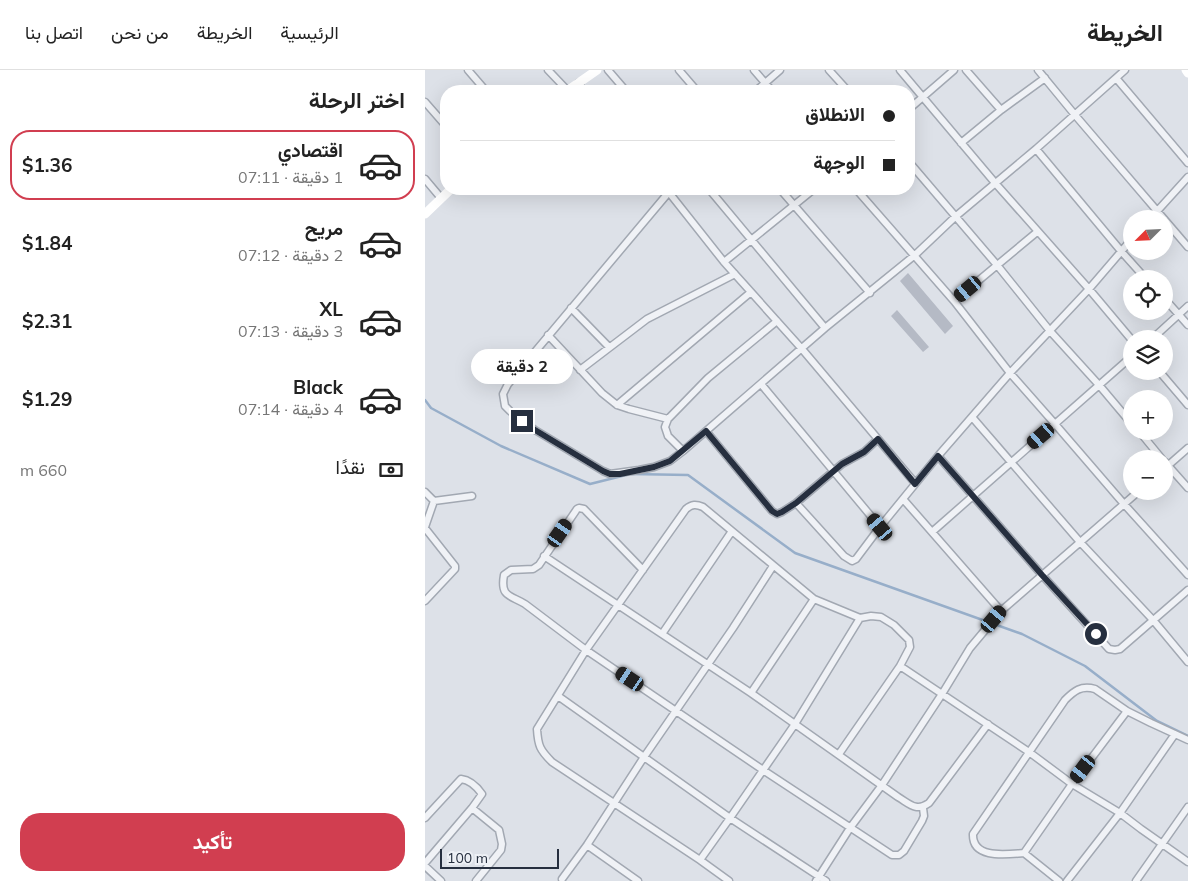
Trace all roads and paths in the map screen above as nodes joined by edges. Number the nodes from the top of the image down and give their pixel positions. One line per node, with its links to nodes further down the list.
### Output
1 (468, 70): 18 (street)
2 (548, 70): 19 (street)
3 (597, 70): 16 (street)
4 (608, 70): 21 (street)
5 (679, 70): 22 (street)
6 (754, 70): 17 (street)
7 (780, 70): 17 (street)
8 (829, 70): 23 (street)
9 (899, 70): 24 (street)
10 (954, 70): 26 (street)
11 (966, 70): 29 (street)
12 (1038, 70): 14 (street)
13 (1125, 70): 15 (street)
14 (1045, 78): 29 (street); 30 (street)
15 (1116, 78): 30 (street); 34 (street)
16 (578, 83): 20 (street)
17 (765, 84)
18 (481, 85)
19 (562, 85)
20 (575, 85)
21 (621, 85)
22 (692, 85)
23 (842, 85)
24 (912, 85)
25 (915, 88): 26 (street)
26 (923, 97): 28 (street); 32 (street)
27 (425, 102): 31 (street)
28 (915, 104)
29 (1001, 110): 32 (street)
30 (1075, 115): 33 (street); 48 (street)
31 (440, 119)
32 (961, 143): 38 (street)
33 (1037, 149): 38 (street); 56 (street)
34 (1188, 163)
35 (915, 169): 51 (street)
36 (1188, 177): 49 (street)
37 (425, 179): 46 (street)
38 (995, 184): 51 (street); 53 (street)
39 (444, 195): 46 (street)
40 (663, 195): 67 (street)
41 (671, 195): 58 (street)
42 (714, 195): 54 (street)
43 (785, 195): 47 (street)
44 (806, 195): 47 (street)
45 (861, 195): 57 (street)
46 (441, 198): 50 (street)
47 (794, 205): 54 (street); 64 (street)
48 (1156, 210)
49 (1158, 210)
50 (425, 214)
51 (955, 217): 57 (street); 59 (street)
52 (1173, 230): 55 (street)
53 (1037, 232): 59 (street); 62 (street)
54 (752, 240): 58 (street); 72 (street)
55 (1188, 247)
56 (1121, 251): 60 (street); 62 (street)
57 (915, 255): 64 (street); 65 (street)
58 (724, 262): 61 (street)
59 (997, 265): 65 (street); 73 (street)
60 (1138, 270)
61 (735, 274): 63 (street); 77 (street)
62 (1089, 289): 73 (street); 74 (street)
63 (751, 292): 70 (street); 85 (street)
64 (870, 293): 72 (street)
65 (954, 301): 81 (street)
66 (1188, 306): 69 (street)
67 (571, 308): 76 (street); 77 (street)
68 (1173, 308): 69 (street)
69 (1179, 315): 71 (street); 75 (street)
70 (777, 321): 78 (street); 89 (street)
71 (1188, 325)
72 (825, 328): 78 (street)
73 (1050, 330): 81 (street); 84 (street)
74 (1123, 330)
75 (1162, 330)
76 (548, 335): 80 (street); 96 (street)
77 (609, 347): 80 (street)
78 (802, 349): 83 (street); 92 (street)
79 (1123, 364): 84 (street)
80 (580, 370): 85 (street)
81 (1010, 373): 88 (street); 90 (street)
82 (1167, 380): 86 (street)
83 (761, 384): 91 (street); 100 (street)
84 (1099, 385): 87 (street); 90 (street)
85 (617, 405): 89 (street)
86 (1188, 405)
87 (1123, 414)
88 (972, 417): 97 (street); 99 (street)
89 (669, 419): 96 (street)
90 (1055, 424): 99 (street); 111 (street)
91 (706, 431): 96 (street); 110 (street)
92 (878, 439): 100 (street); 102 (street)
93 (1146, 440): 95 (street)
94 (1188, 448): 98 (street)
95 (1153, 450)
96 (683, 451)
97 (938, 456): 102 (street); 106 (street)
98 (1173, 458)
99 (1012, 462): 106 (street); 116 (street)
100 (833, 472): 110 (street); 112 (street)
101 (1173, 473): 103 (street)
102 (915, 484): 107 (street)
103 (1188, 488)
104 (425, 492): 109 (street)
105 (471, 496): 109 (street)
106 (972, 496): 115 (street); 120 (street)
107 (903, 499): 112 (street); 115 (street)
108 (1129, 500): 111 (street)
109 (434, 501): 113 (street)
110 (796, 503): 112 (street)
111 (1124, 504): 116 (street); 121 (street)
112 (880, 527)
113 (425, 528): 124 (street)
114 (732, 530): 118 (street); 119 (street); 129 (street)
115 (932, 532): 126 (street)
116 (1080, 542): 120 (street); 128 (street)
117 (544, 556): 119 (street); 125 (street); 130 (street)
118 (773, 566): 123 (street); 132 (street)
119 (643, 570): 125 (street)
120 (1042, 575): 126 (street); 128 (street)
121 (1188, 576)
122 (1188, 590): 128 (street)
123 (814, 599): 127 (street); 134 (street)
124 (425, 601)
125 (618, 605): 129 (street); 130 (street)
126 (1001, 611): 135 (street)
127 (860, 618): 133 (street); 139 (street)
128 (1153, 620): 131 (street)
129 (662, 634): 132 (street)
130 (586, 650): 136 (street); 137 (street)
131 (1188, 662)
132 (708, 665): 134 (street); 137 (street)
133 (899, 666): 135 (street); 144 (street)
134 (751, 693): 139 (street)
135 (942, 694): 140 (street); 148 (street)
136 (558, 696): 145 (street); 149 (street)
137 (676, 710): 145 (street); 146 (street)
138 (1127, 711): 141 (street); 143 (street); 147 (street)
139 (795, 724): 144 (street); 146 (street)
140 (987, 724): 143 (street); 152 (street)
141 (1175, 734): 142 (street); 153 (street)
142 (1188, 740)
143 (1029, 752): 147 (street); 159 (street)
144 (839, 754): 148 (street)
145 (644, 757): 149 (street); 155 (street)
146 (763, 770): 155 (street); 156 (street)
147 (1072, 784): 153 (street); 159 (street)
148 (881, 785): 152 (street); 156 (street)
149 (614, 804): 158 (street); 160 (street)
150 (1188, 807): 157 (street)
151 (472, 808): 154 (street); 162 (street); 166 (street)
152 (923, 808): 156 (street)
153 (1120, 813): 157 (street); 171 (street)
154 (425, 818)
155 (730, 818): 160 (street); 163 (street)
156 (850, 828): 163 (street)
157 (1163, 844): 161 (street); 172 (street)
158 (587, 845): 164 (street); 167 (street)
159 (1024, 853): 170 (street)
160 (700, 860): 168 (street)
161 (1188, 862)
162 (425, 865): 165 (street)
163 (817, 878): 169 (street)
164 (562, 879)
165 (441, 881)
166 (476, 881)
167 (638, 881)
168 (729, 881)
169 (826, 881)
170 (1059, 881)
171 (1067, 881)
172 (1136, 881)

